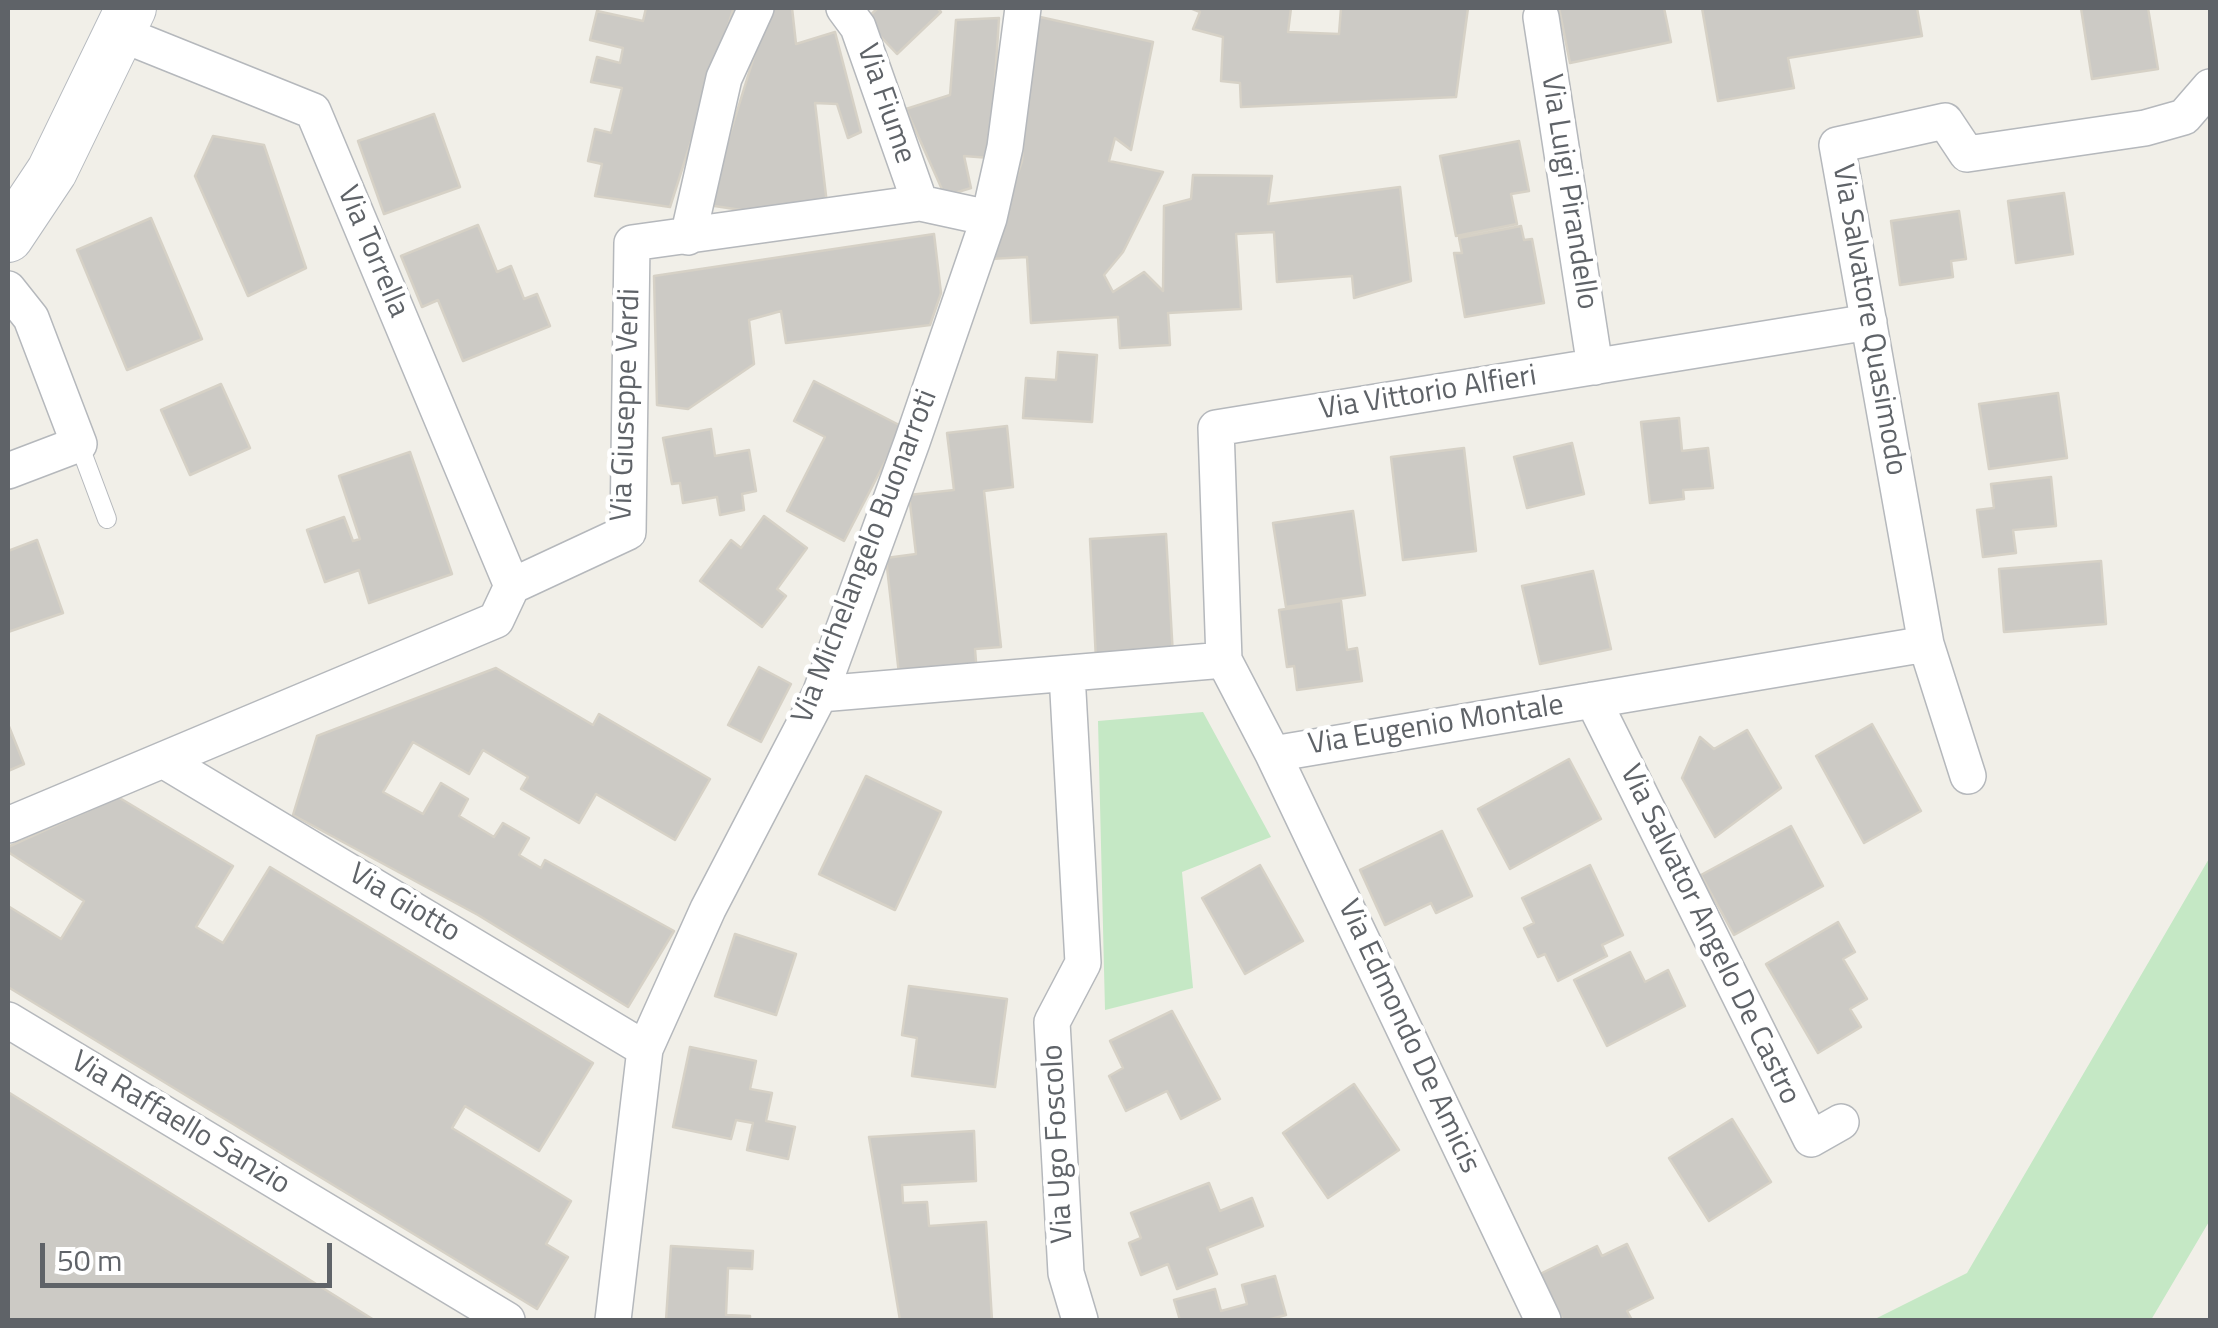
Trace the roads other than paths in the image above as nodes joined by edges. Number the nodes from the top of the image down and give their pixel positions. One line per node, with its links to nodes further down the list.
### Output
1 (756, 8): 10 (street)
2 (844, 8): 7 (street, Via Fiume)
3 (1022, 8): 8 (street, Via Michelangelo Buonarroti)
4 (1542, 17): 13 (street, Via Luigi Pirandello)
5 (125, 20): 9 (main road); 17 (street, Via Torrella)
6 (2210, 87): 12 (street, Via Salvatore Quasimodo)
7 (920, 203): 8 (street); 10 (street)
8 (989, 218): 21 (street, Via Michelangelo Buonarroti)
9 (8, 237)
10 (688, 237): 17 (street, Via Giuseppe Verdi)
11 (8, 288): 14 (street)
12 (1869, 322): 13 (street, Via Vittorio Alfieri); 18 (street, Via Salvatore Quasimodo)
13 (1596, 366): 19 (street, Via Vittorio Alfieri)
14 (78, 444): 15 (street); 16 (lane)
15 (8, 472)
16 (107, 518)
17 (512, 586): 24 (street, Via Giuseppe Verdi)
18 (1926, 644): 22 (street, Via Eugenio Montale); 25 (street, Via Salvatore Quasimodo)
19 (1224, 660): 20 (street); 23 (street, Via Eugenio Montale)
20 (1067, 674): 21 (street); 32 (street, Via Ugo Foscolo)
21 (820, 694): 28 (street, Via Michelangelo Buonarroti)
22 (1593, 700): 23 (street, Via Eugenio Montale); 29 (street, Via Salvator Angelo De Castro)
23 (1273, 754): 33 (street, Via Edmondo De Amicis)
24 (162, 760): 26 (street, Via Giuseppe Verdi); 28 (street, Via Giotto)
25 (1968, 776)
26 (8, 825)
27 (8, 1020): 30 (street, Via Raffaello Sanzio)
28 (645, 1049): 31 (street, Via Michelangelo Buonarroti)
29 (1841, 1122)
30 (507, 1320)
31 (613, 1320)
32 (1080, 1320)
33 (1544, 1320)

